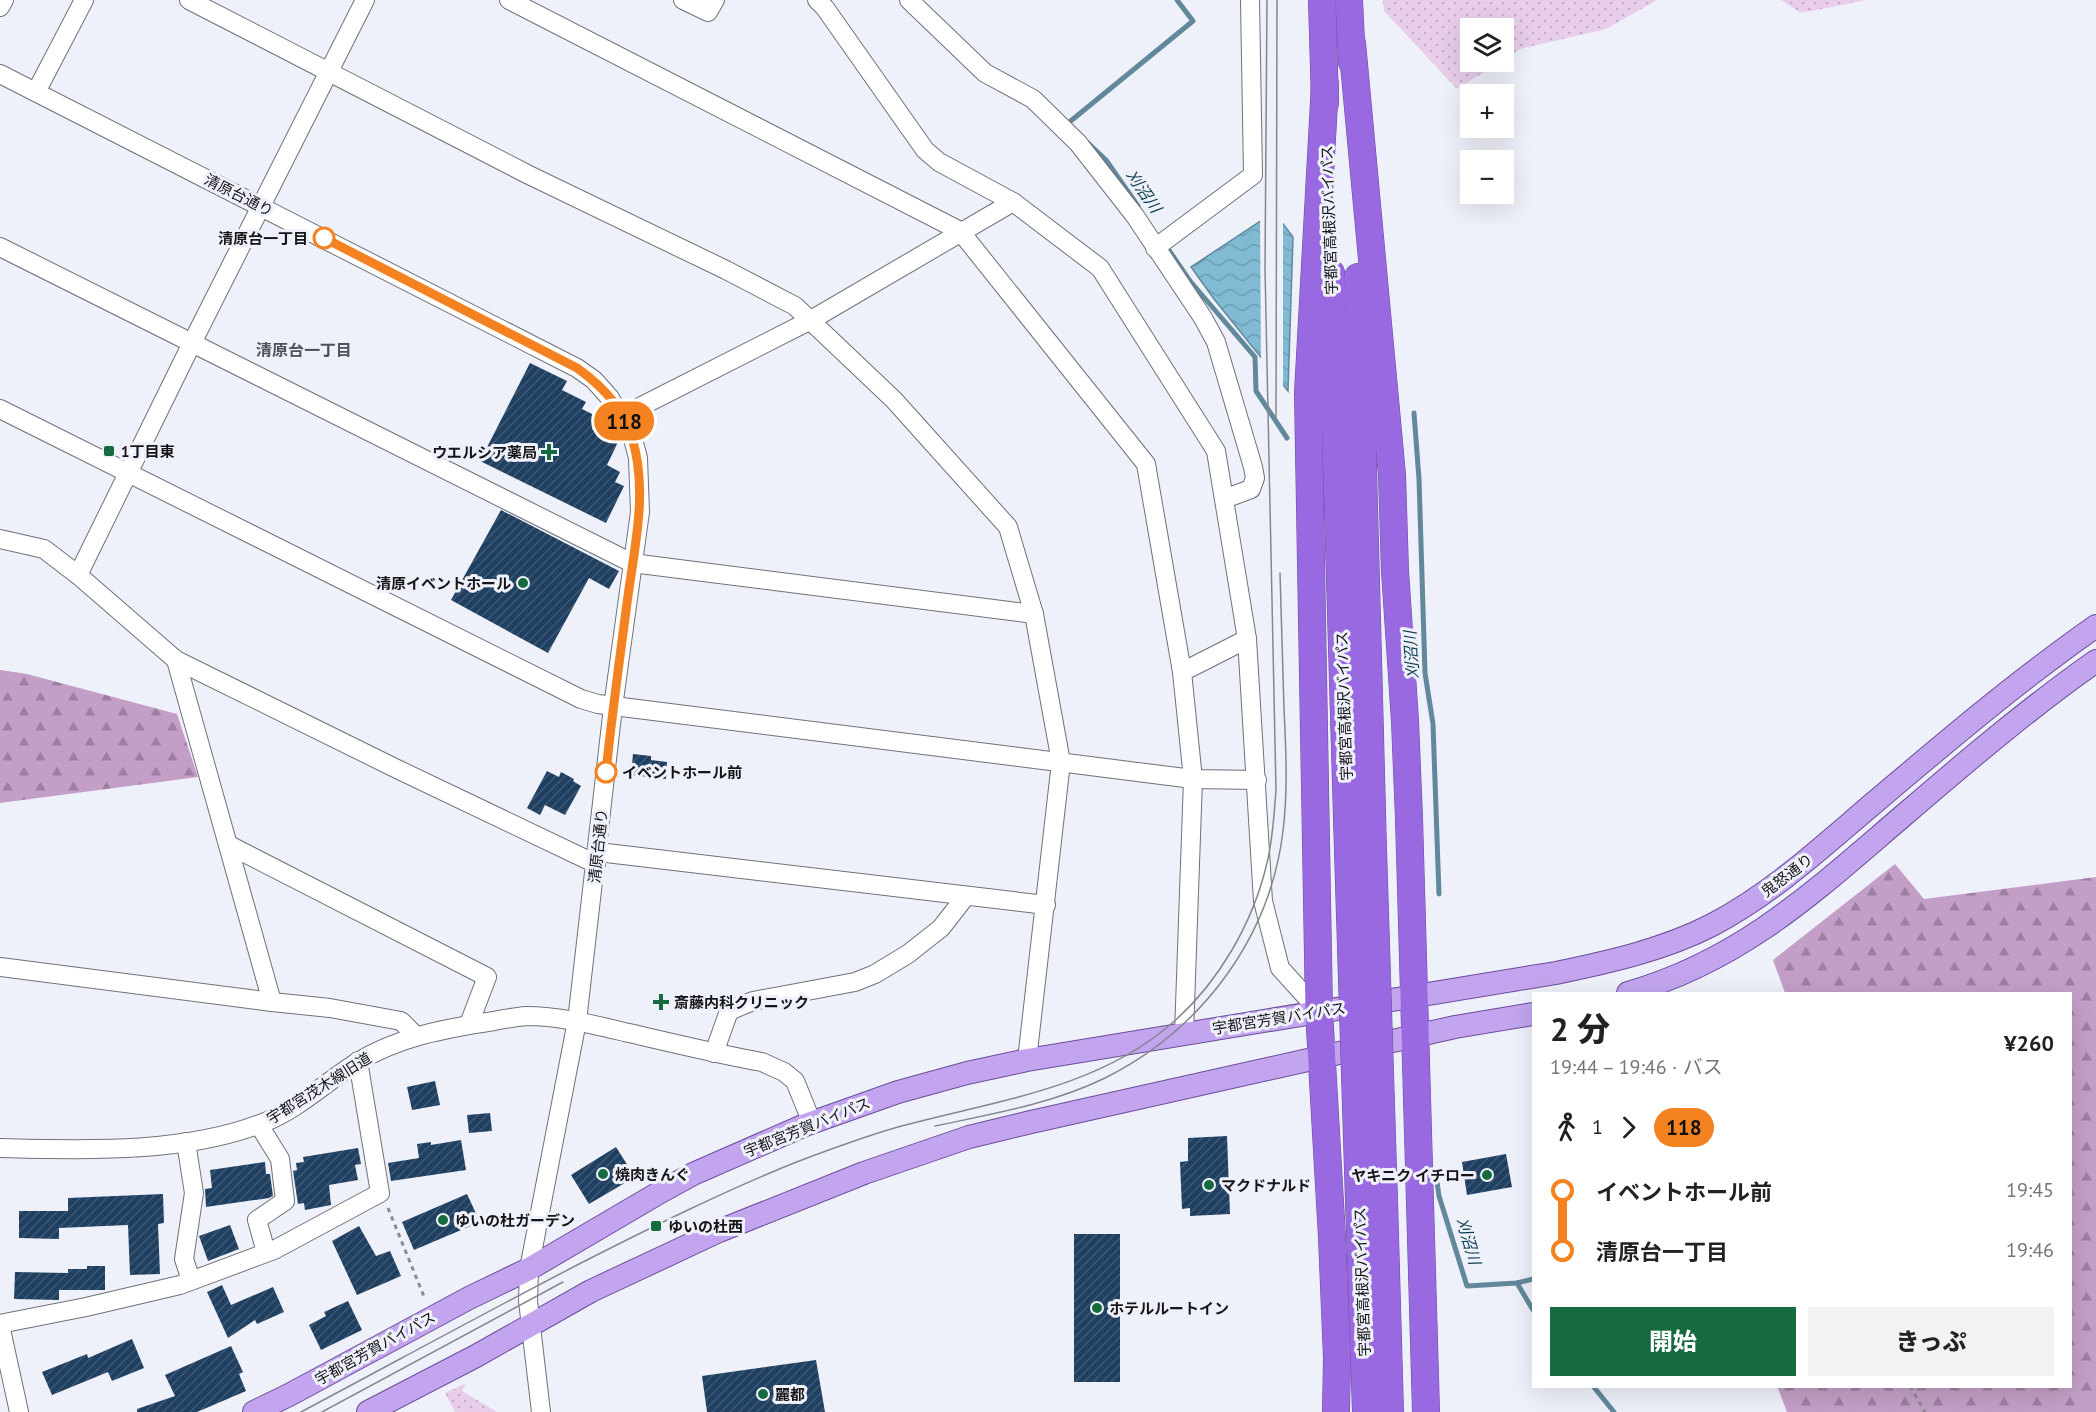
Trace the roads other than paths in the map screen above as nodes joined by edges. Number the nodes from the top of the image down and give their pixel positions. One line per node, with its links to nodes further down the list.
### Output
1 (4, 0): 13 (street)
2 (84, 0): 18 (street)
3 (189, 0): 15 (street)
4 (365, 0): 15 (street)
5 (509, 0): 21 (street)
6 (683, 0): 7 (street)
7 (715, 0)
8 (817, 0): 19 (street)
9 (909, 0): 22 (street)
10 (1250, 0): 22 (street)
11 (1322, 0): 17 (highway, 宇都宮高根沢バイパス)
12 (1349, 0): 14 (highway, 宇都宮高根沢バイパス)
13 (0, 7)
14 (1352, 43): 44 (highway, 宇都宮高根沢バイパス); 50 (highway)
15 (328, 71): 20 (street); 24 (street)
16 (0, 74): 18 (street, 清原台通り)
17 (1325, 84): 44 (highway, 宇都宮高根沢バイパス); 52 (highway)
18 (36, 92): 20 (street, 清原台通り)
19 (1012, 202): 21 (street); 29 (street)
20 (260, 206): 25 (street); 27 (street, 清原台通り)
21 (960, 231): 24 (street); 38 (street)
22 (1162, 244): 29 (street)
23 (0, 247): 25 (street)
24 (811, 320): 27 (street); 33 (street)
25 (192, 343): 28 (street); 31 (street)
26 (0, 410): 28 (street)
27 (622, 416): 31 (street, 清原台通り)
28 (128, 474): 32 (street); 39 (street)
29 (1224, 499): 35 (street)
30 (0, 539): 32 (street)
31 (632, 563): 33 (street); 39 (street, 清原台通り)
32 (78, 575): 36 (street)
33 (1034, 614): 40 (street)
34 (2096, 626): 50 (main road, 鬼怒通り)
35 (1247, 639): 38 (street); 42 (street)
36 (176, 660): 43 (street); 45 (street)
37 (2096, 661): 49 (main road, 鬼怒通り)
38 (1182, 672): 41 (street)
39 (613, 707): 40 (street); 45 (street, 清原台通り)
40 (1061, 762): 41 (street); 47 (street)
41 (1193, 779): 42 (street); 56 (street)
42 (1257, 780): 52 (street)
43 (230, 845): 51 (street); 55 (street)
44 (1361, 850): 67 (highway, 宇都宮高根沢バイパス, bridge)
45 (597, 858): 46 (street); 54 (street, 清原台通り)
46 (966, 896): 47 (street); 59 (street)
47 (1046, 905): 61 (street)
48 (0, 967): 51 (street)
49 (1632, 992)
50 (1415, 996): 52 (main road, 宇都宮芳賀バイパス); 58 (highway)
51 (272, 1002): 57 (street)
52 (1319, 1011): 56 (main road, 宇都宮芳賀バイパス); 60 (highway)
53 (1532, 1014): 58 (main road)
54 (578, 1021): 55 (street, 宇都宮茂木線旧道); 59 (street, 宇都宮茂木線旧道); 69 (street, 清原台通り)
55 (469, 1024): 57 (street, 宇都宮茂木線旧道)
56 (1184, 1034): 61 (main road, 宇都宮芳賀バイパス)
57 (416, 1036): 62 (street, 宇都宮茂木線旧道)
58 (1416, 1036): 60 (main road); 80 (highway)
59 (714, 1053): 63 (street, 宇都宮茂木線旧道)
60 (1321, 1057): 71 (main road); 77 (highway)
61 (1028, 1060): 63 (main road, 宇都宮芳賀バイパス)
62 (358, 1061): 64 (street, 宇都宮茂木線旧道); 68 (street)
63 (812, 1123): 69 (main road, 宇都宮芳賀バイパス)
64 (258, 1125): 65 (street, 宇都宮茂木線旧道); 68 (street)
65 (186, 1142): 66 (street, 宇都宮茂木線旧道); 70 (street)
66 (0, 1148)
67 (1372, 1201): 78 (highway, 宇都宮高根沢バイパス); 79 (highway, 宇都宮高根沢バイパス)
68 (266, 1252): 70 (street)
69 (529, 1269): 71 (street, 清原台通り); 74 (main road, 宇都宮芳賀バイパス)
70 (191, 1280): 72 (street)
71 (530, 1324): 75 (main road); 76 (street, 清原台通り)
72 (0, 1325): 73 (street)
73 (19, 1412)
74 (254, 1412)
75 (368, 1412)
76 (541, 1412)
77 (1336, 1412)
78 (1366, 1412)
79 (1390, 1412)
80 (1426, 1412)

